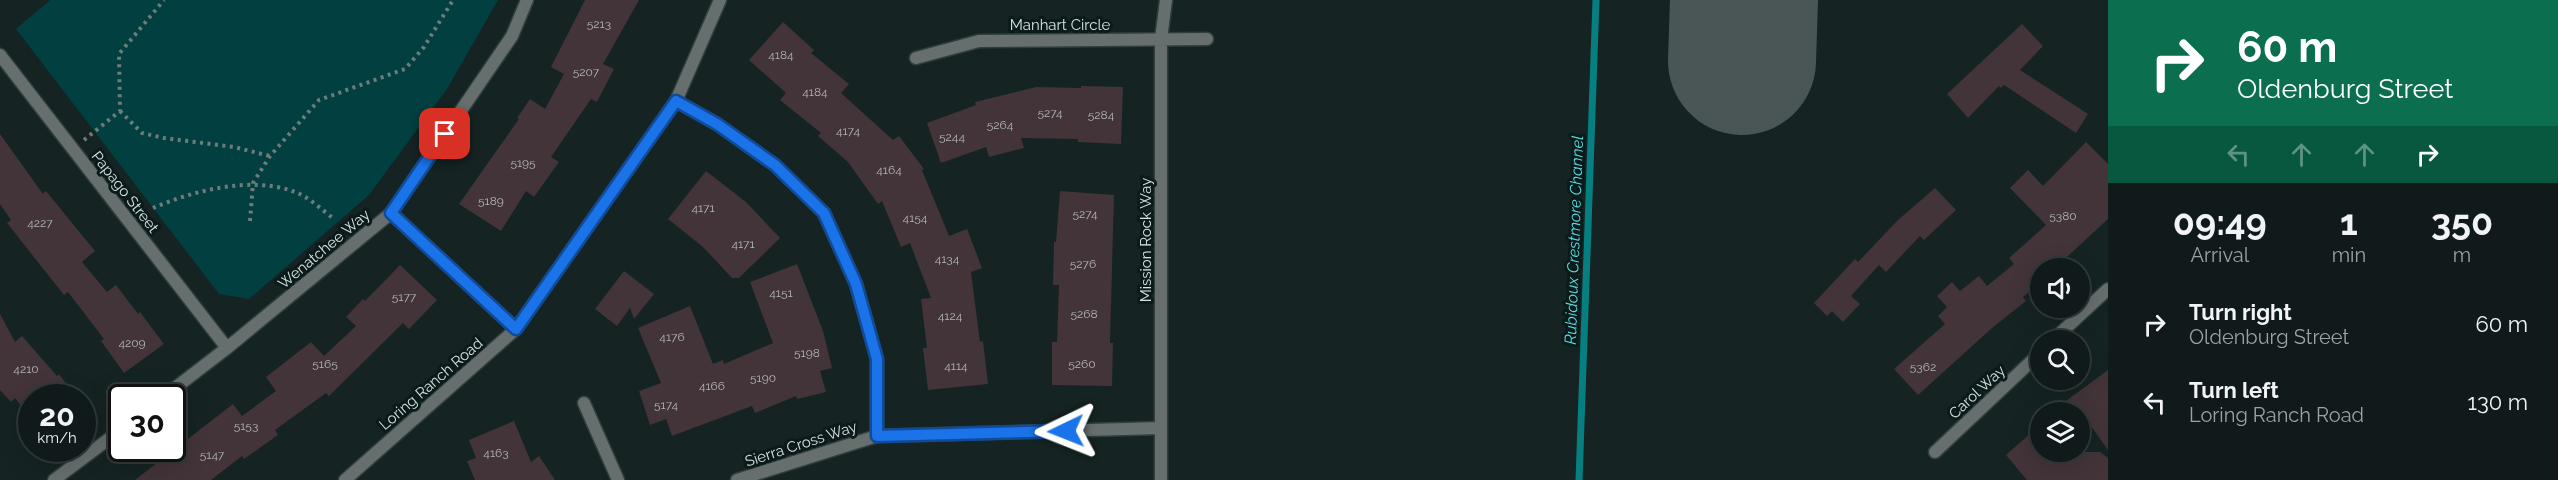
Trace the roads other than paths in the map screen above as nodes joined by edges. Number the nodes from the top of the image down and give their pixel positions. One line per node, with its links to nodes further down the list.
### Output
1 (527, 0): 9 (street, Wenatchee Way)
2 (720, 0): 8 (street, Loring Ranch Road)
3 (1166, 0): 4 (street, Mission Rock Way)
4 (1161, 39): 5 (street, Manhart Circle); 7 (street, Manhart Circle); 17 (street, Mission Rock Way)
5 (1207, 39)
6 (0, 55): 13 (street, Papago Street)
7 (915, 58)
8 (676, 101): 11 (street, Loring Ranch Road); 18 (street)
9 (391, 213): 11 (street); 13 (street, Wenatchee Way)
10 (2108, 289): 12 (street)
11 (516, 329): 22 (street, Loring Ranch Road)
12 (2064, 330)
13 (227, 348): 15 (street, Wenatchee Way)
14 (2030, 362): 20 (street, Carol Way)
15 (180, 384)
16 (584, 403): 23 (street)
17 (1161, 428): 18 (street, Sierra Cross Way); 25 (street, Mission Rock Way)
18 (877, 436): 24 (street, Sierra Cross Way)
19 (108, 440): 21 (street)
20 (1935, 452)
21 (54, 480)
22 (345, 480)
23 (618, 480)
24 (737, 480)
25 (1161, 480)

